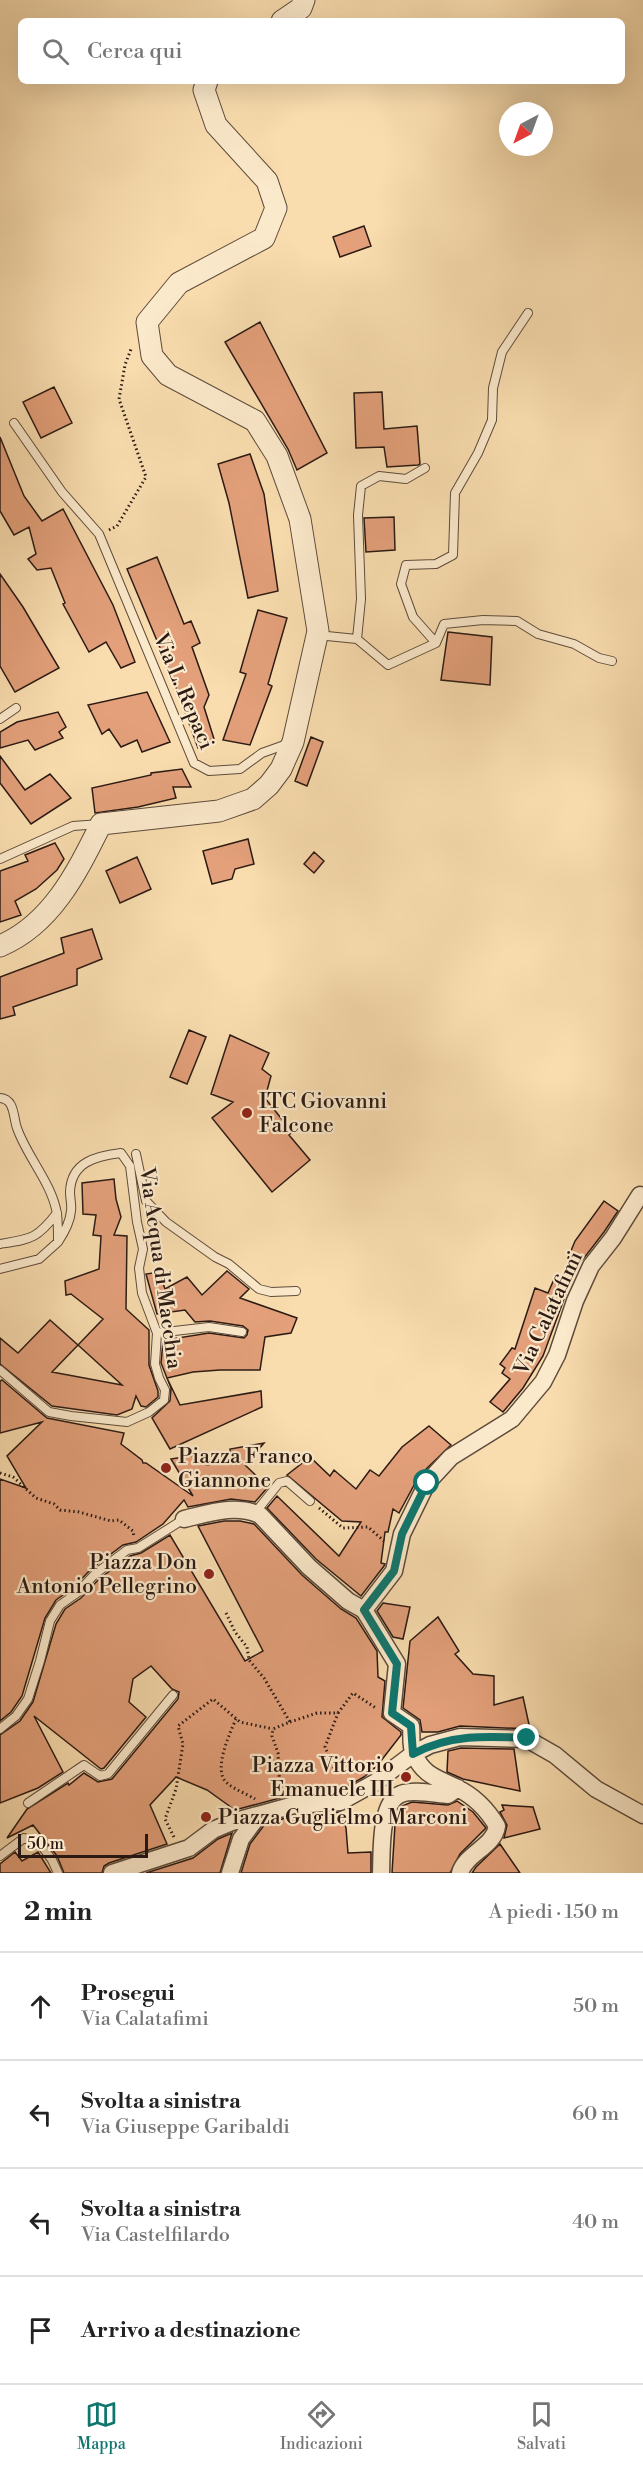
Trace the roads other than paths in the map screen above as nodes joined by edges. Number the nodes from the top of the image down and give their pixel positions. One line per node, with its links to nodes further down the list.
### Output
1 (304, 0): 2 (street)
2 (286, 18)
3 (206, 84): 7 (street)
4 (528, 313): 9 (lane)
5 (14, 423): 13 (lane, Via L. Repaci)
6 (425, 468): 8 (lane)
7 (317, 635): 8 (lane); 13 (street)
8 (357, 639): 9 (lane)
9 (436, 643): 10 (lane)
10 (612, 662)
11 (16, 708): 12 (lane)
12 (0, 719)
13 (293, 742): 14 (street)
14 (100, 824): 15 (lane); 16 (street)
15 (0, 859)
16 (0, 946)
17 (0, 1098): 20 (lane)
18 (136, 1154): 24 (lane)
19 (640, 1195): 31 (street, Via Calatafimi)
20 (57, 1213): 21 (lane); 22 (lane)
21 (58, 1242): 23 (lane); 26 (lane, Via Acqua di Macchia)
22 (0, 1244)
23 (0, 1269)
24 (296, 1291)
25 (242, 1332): 26 (lane)
26 (157, 1333): 27 (lane, Via Acqua di Macchia)
27 (0, 1370)
28 (310, 1501): 29 (lane)
29 (255, 1513): 30 (street); 31 (street)
30 (184, 1519): 33 (lane)
31 (364, 1610): 34 (street)
32 (173, 1695): 36 (lane)
33 (0, 1730)
34 (413, 1754): 35 (street); 37 (street); 38 (street)
35 (458, 1788): 43 (street); 44 (street)
36 (28, 1803)
37 (643, 1815)
38 (258, 1816): 41 (street); 42 (street)
39 (0, 1856): 40 (lane)
40 (58, 1873)
41 (112, 1873)
42 (230, 1873)
43 (381, 1873)
44 (460, 1873)

